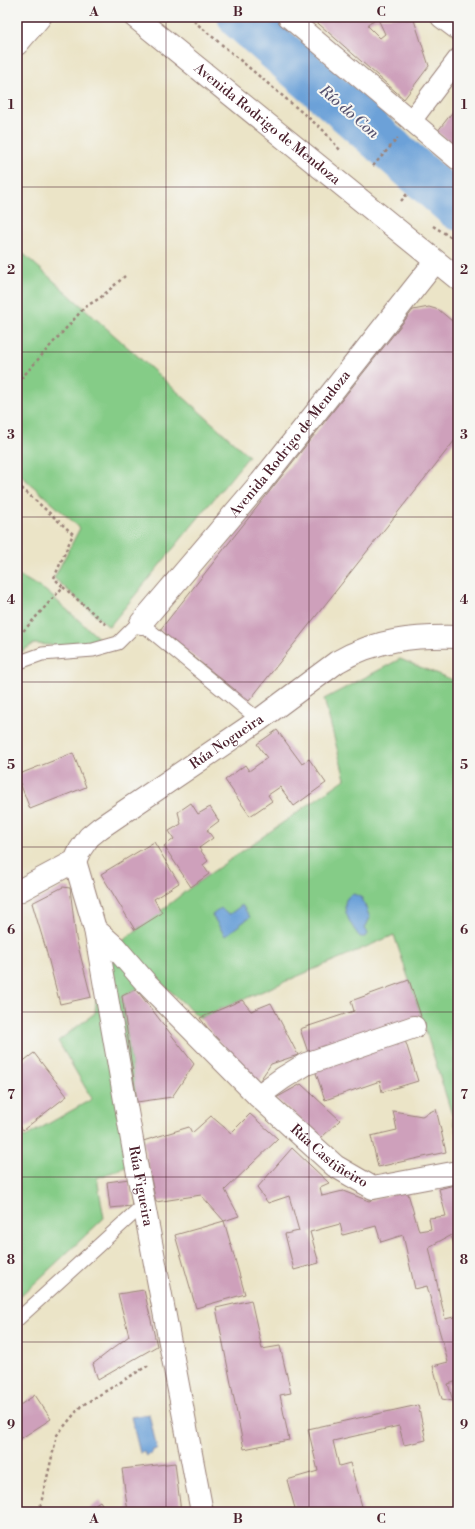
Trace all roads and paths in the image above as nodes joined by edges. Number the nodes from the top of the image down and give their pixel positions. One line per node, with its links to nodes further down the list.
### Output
1 (40, 17): 7 (street)
2 (135, 17): 17 (street, Avenida Rodrigo de Mendoza)
3 (189, 17): 10 (path)
4 (288, 17): 9 (street)
5 (442, 17): 6 (street)
6 (458, 29)
7 (17, 44)
8 (458, 58): 9 (street)
9 (407, 127): 11 (street); 12 (path)
10 (341, 152)
11 (458, 160)
12 (373, 166)
13 (406, 194): 14 (path)
14 (399, 203)
15 (429, 224): 16 (path)
16 (458, 244)
17 (436, 262): 19 (street, Avenida Rodrigo de Mendoza); 24 (street, Avenida Rodrigo de Mendoza)
18 (125, 276): 20 (path)
19 (458, 279)
20 (17, 383)
21 (17, 484): 22 (path)
22 (63, 588): 23 (path); 25 (path)
23 (114, 621)
24 (141, 623): 27 (lane); 28 (lane)
25 (17, 638)
26 (458, 638): 28 (street, Rúa Nogueira)
27 (17, 663)
28 (259, 720): 29 (street, Rúa Nogueira)
29 (75, 861): 30 (street); 31 (street, Rúa Figueira)
30 (17, 892)
31 (96, 929): 33 (street, Rúa Castiñeiro); 35 (street, Rúa Figueira)
32 (414, 1027): 33 (street)
33 (258, 1096): 34 (street, Rúa Castiñeiro)
34 (458, 1172)
35 (144, 1204): 36 (lane); 37 (street, Rúa Figueira)
36 (17, 1320)
37 (172, 1352): 38 (path); 39 (street, Rúa Figueira)
38 (39, 1512)
39 (202, 1512)

